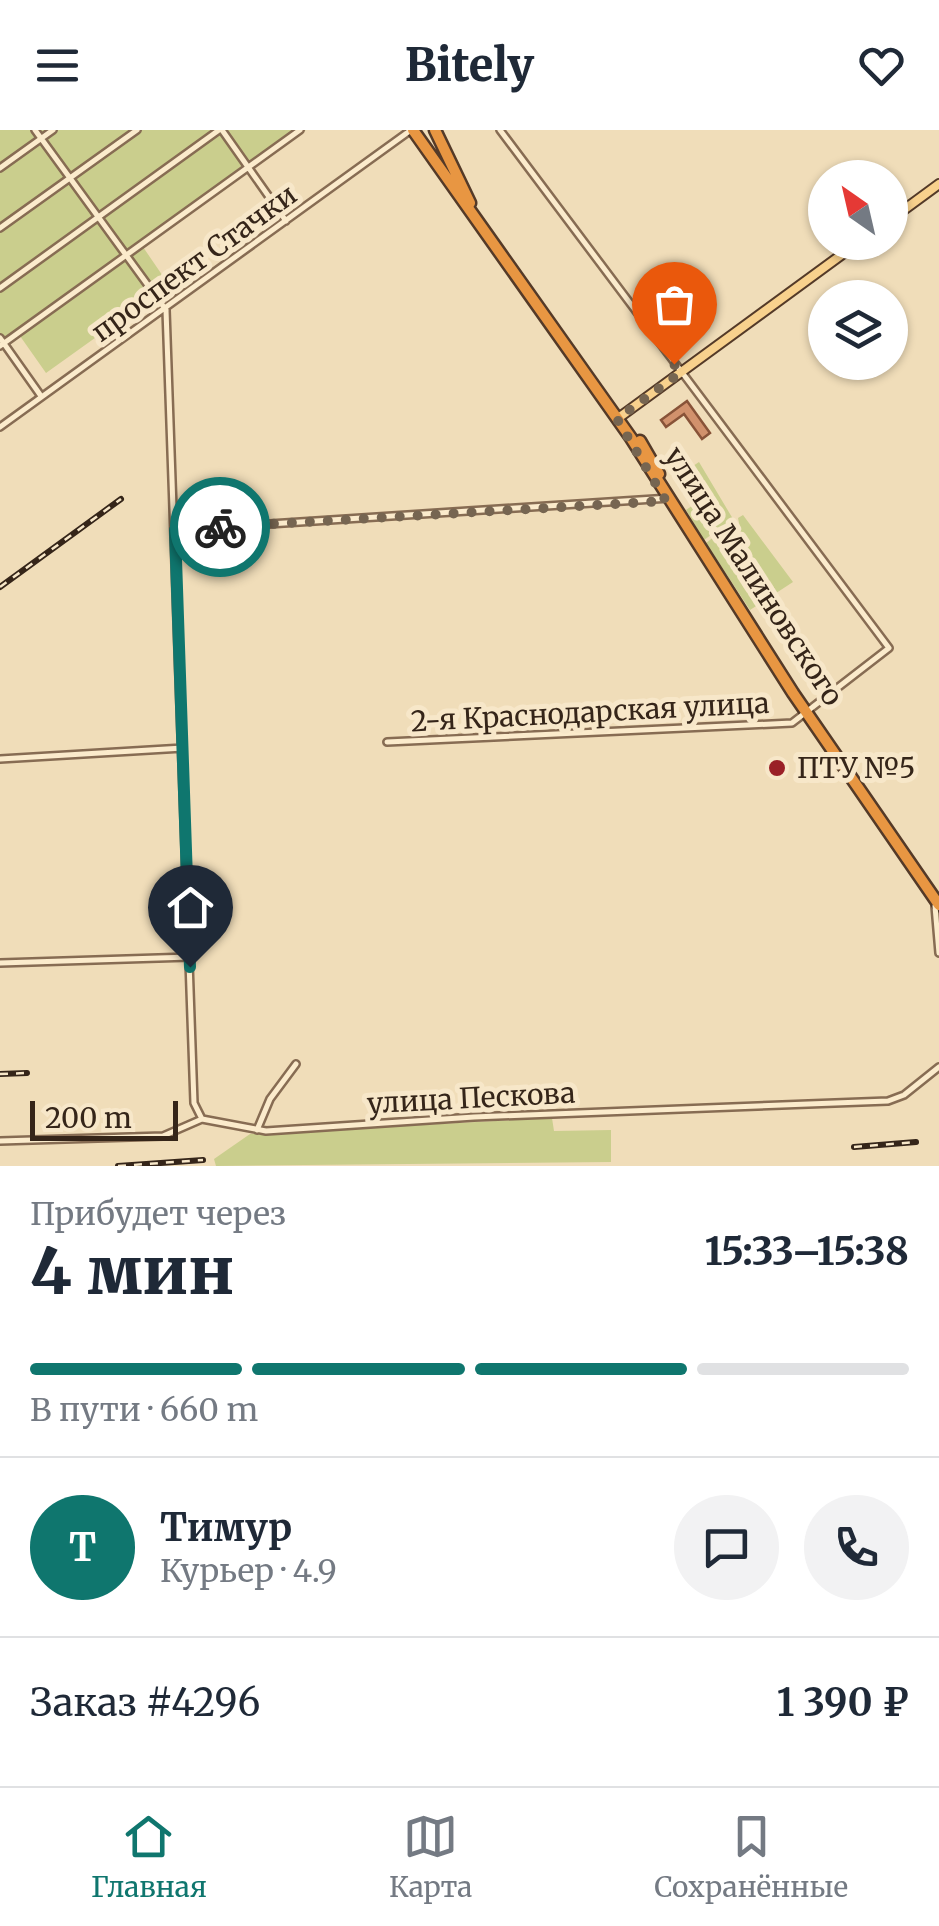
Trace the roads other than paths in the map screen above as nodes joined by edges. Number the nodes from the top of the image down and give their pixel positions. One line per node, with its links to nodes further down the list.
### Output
1 (35, 130): 9 (street)
2 (53, 130): 9 (street)
3 (136, 130): 12 (street)
4 (221, 130): 10 (street); 15 (street)
5 (300, 130): 10 (street)
6 (412, 130): 16 (street, проспект Стачки); 25 (highway, улица Малиновского)
7 (435, 130): 25 (highway, улица Малиновского)
8 (500, 130): 23 (street)
9 (41, 138): 11 (street); 12 (street)
10 (249, 167): 16 (street); 18 (street)
11 (0, 168)
12 (70, 178): 15 (street); 17 (street)
13 (939, 184): 14 (main road)
14 (908, 207)
15 (98, 217): 18 (street); 20 (street)
16 (286, 221): 21 (street, проспект Стачки)
17 (0, 228)
18 (126, 255): 21 (street); 22 (street)
19 (834, 260): 23 (main road)
20 (0, 288)
21 (166, 310): 24 (street, проспект Стачки); 28 (street)
22 (1, 342): 24 (street)
23 (680, 373): 25 (main road); 29 (street, 2-я Краснодарская улица)
24 (42, 398): 26 (street, проспект Стачки)
25 (619, 418): 27 (highway, улица Малиновского)
26 (0, 427)
27 (669, 499): 28 (street); 29 (highway, улица Малиновского)
28 (175, 530): 31 (street)
29 (809, 711): 30 (street, 2-я Краснодарская улица); 33 (highway, улица Малиновского)
30 (387, 742)
31 (183, 748): 32 (street); 35 (street)
32 (0, 759)
33 (937, 899): 34 (street)
34 (939, 952)
35 (190, 957): 36 (street); 39 (street)
36 (0, 963)
37 (296, 1064): 40 (street)
38 (939, 1067): 40 (street, улица Пескова)
39 (202, 1118): 40 (street, улица Пескова); 41 (street)
40 (257, 1130)
41 (0, 1141)

